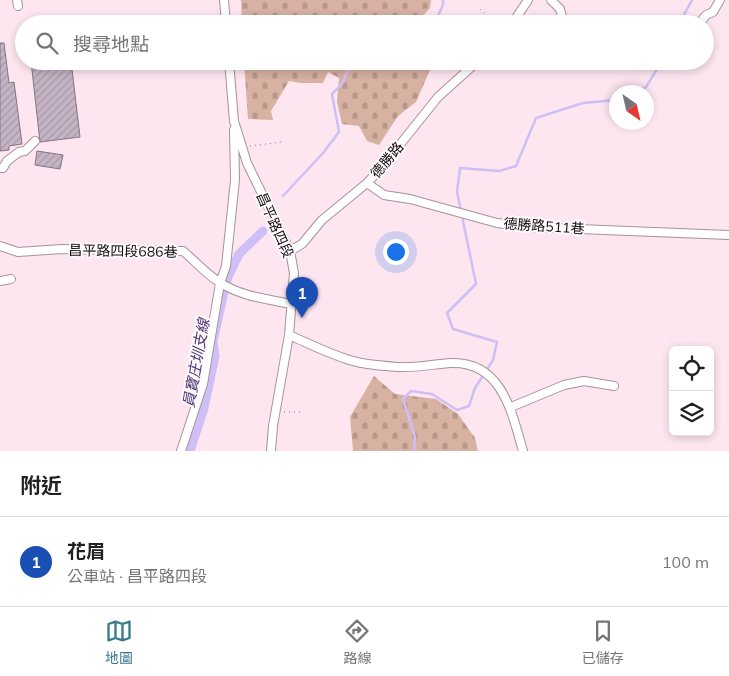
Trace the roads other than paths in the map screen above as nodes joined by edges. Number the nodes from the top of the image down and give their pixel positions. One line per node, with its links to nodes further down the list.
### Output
1 (224, 0): 5 (street)
2 (528, 0): 6 (street)
3 (551, 0): 7 (street)
4 (720, 0): 8 (street)
5 (225, 15)
6 (518, 15)
7 (562, 15)
8 (706, 15)
9 (230, 70): 11 (street, 昌平路四段)
10 (468, 70): 14 (street, 德勝路)
11 (234, 120): 17 (street, 昌平路四段); 20 (street)
12 (35, 141): 13 (street)
13 (0, 168)
14 (367, 183): 15 (street, 德勝路511巷); 17 (street, 德勝路)
15 (729, 235)
16 (0, 246): 20 (street, 昌平路四段686巷)
17 (290, 251): 21 (street, 昌平路四段)
18 (11, 279): 19 (street)
19 (0, 281)
20 (220, 283): 21 (street, 昌平路四段686巷); 25 (street)
21 (291, 304): 22 (street, 昌平路四段)
22 (289, 335): 24 (street); 26 (street, 昌平路四段)
23 (614, 386): 24 (street)
24 (510, 407): 27 (street)
25 (181, 451)
26 (271, 451)
27 (524, 451)

